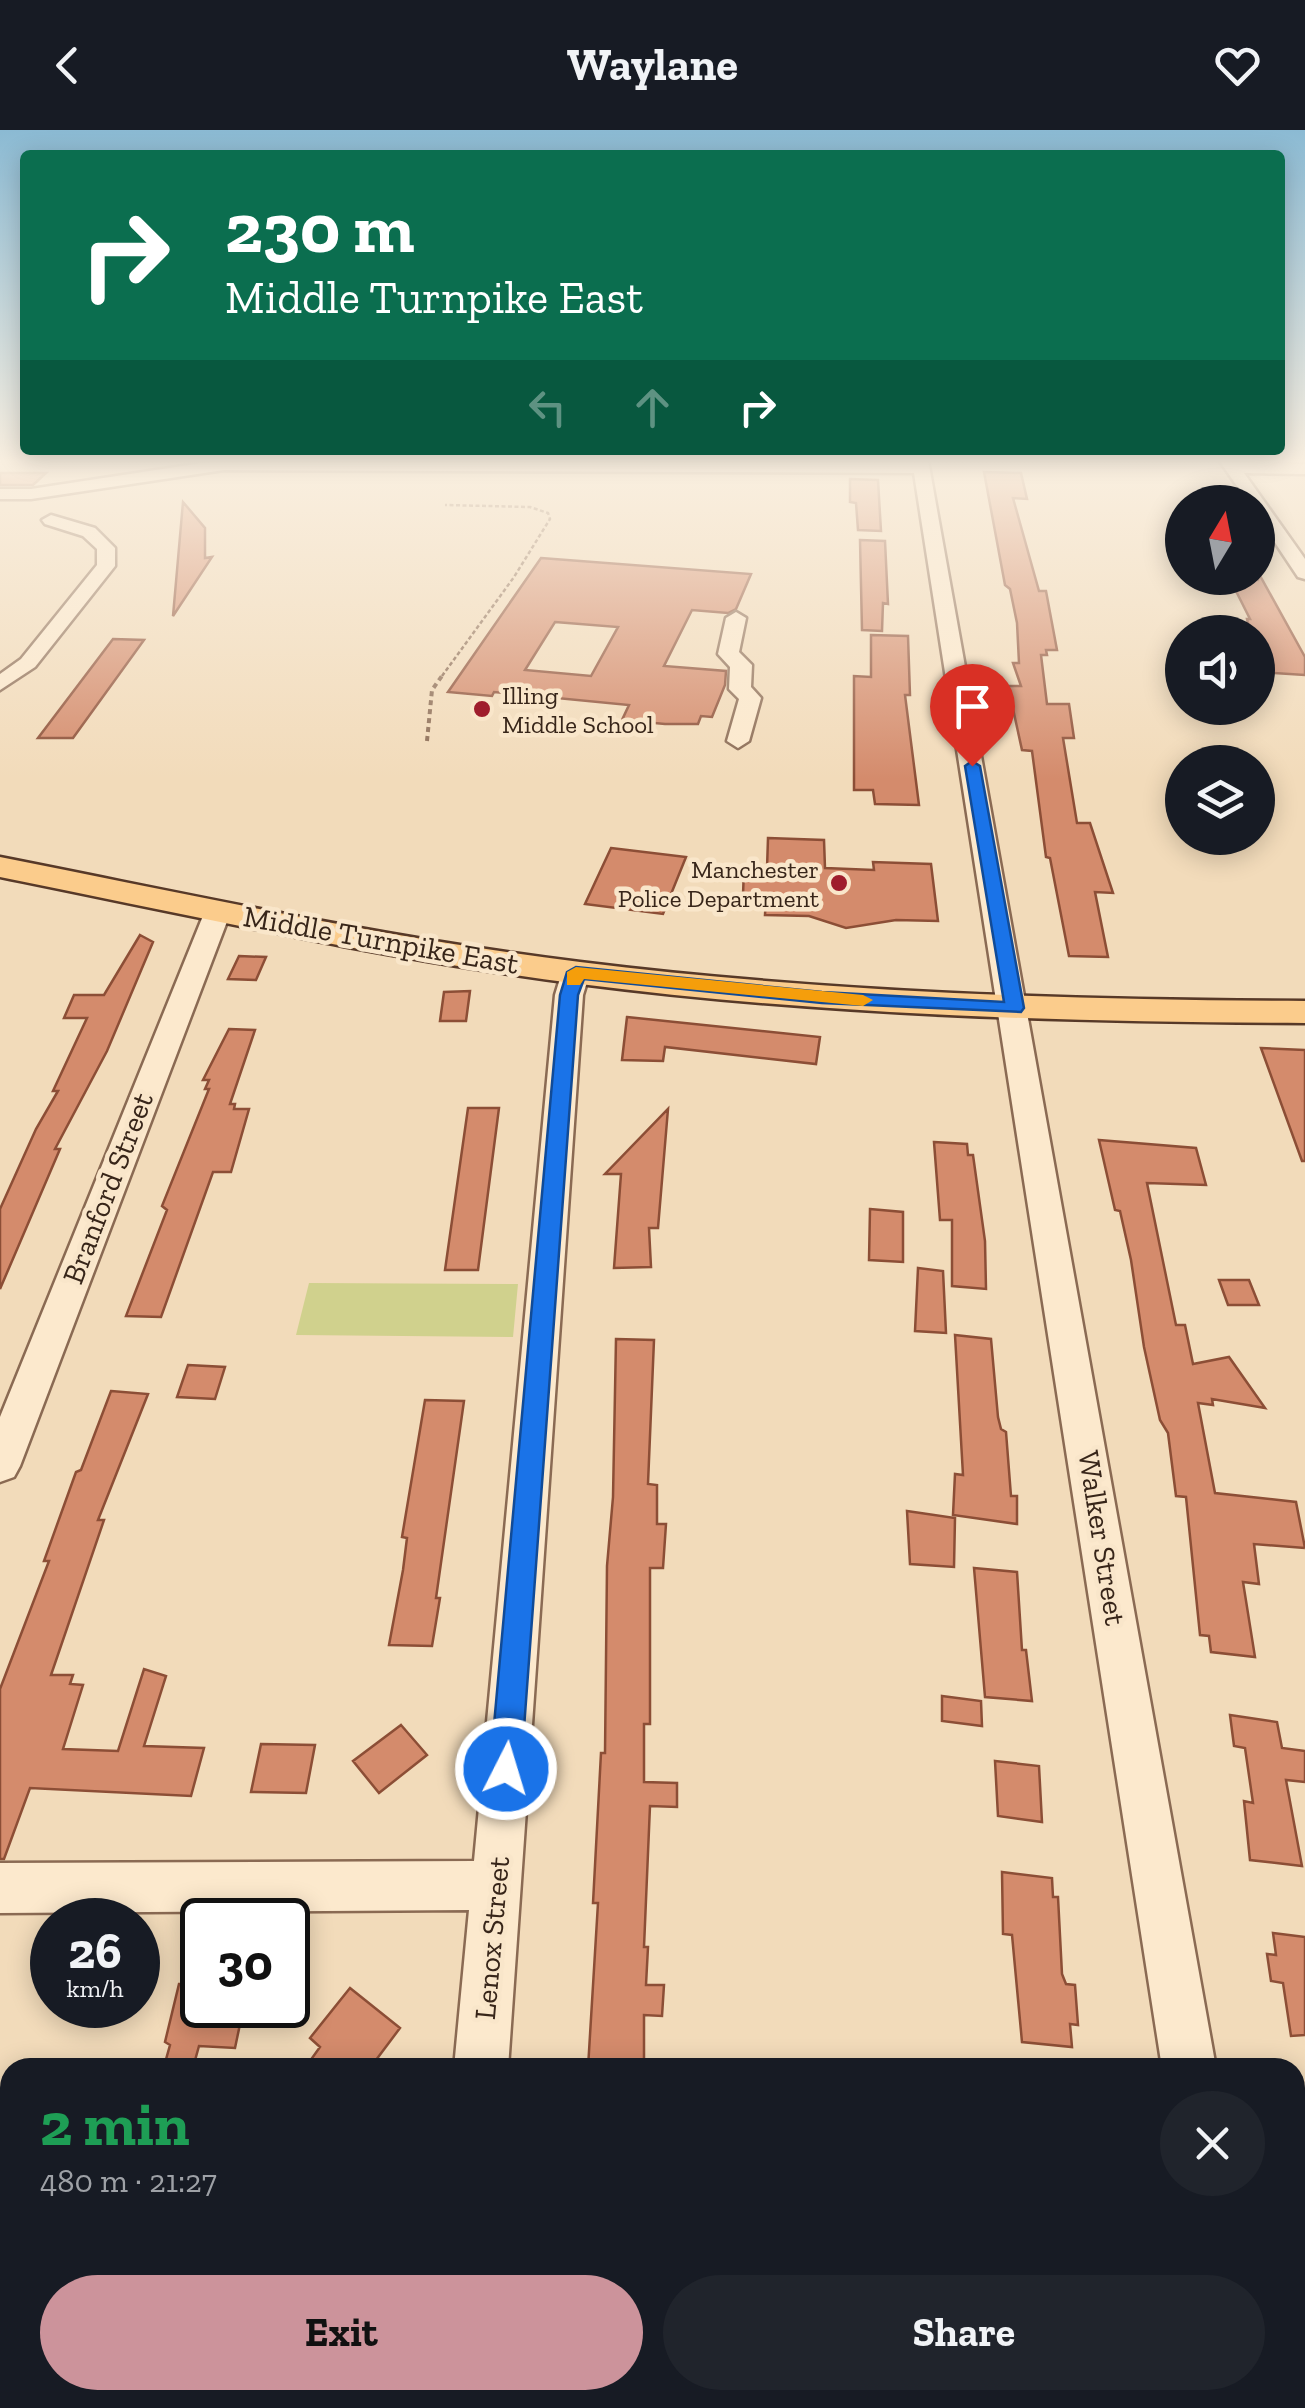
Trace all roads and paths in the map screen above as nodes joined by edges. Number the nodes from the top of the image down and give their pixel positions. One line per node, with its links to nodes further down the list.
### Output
1 (106, 566): 5 (street)
2 (521, 566): 6 (path)
3 (938, 566): 11 (street, Walker Street)
4 (736, 618): 7 (street)
5 (0, 684)
6 (428, 741)
7 (738, 741)
8 (0, 867): 9 (main road, Middle Turnpike East)
9 (218, 912): 10 (main road, Middle Turnpike East); 13 (street, Branford Street)
10 (576, 972): 11 (main road, Middle Turnpike East); 14 (street, Lenox Street)
11 (1014, 1008): 12 (main road, Middle Turnpike East); 17 (street, Walker Street)
12 (1305, 1012)
13 (0, 1466)
14 (496, 1886): 15 (street); 16 (street, Lenox Street)
15 (0, 1888)
16 (482, 2058)
17 (1188, 2058)

